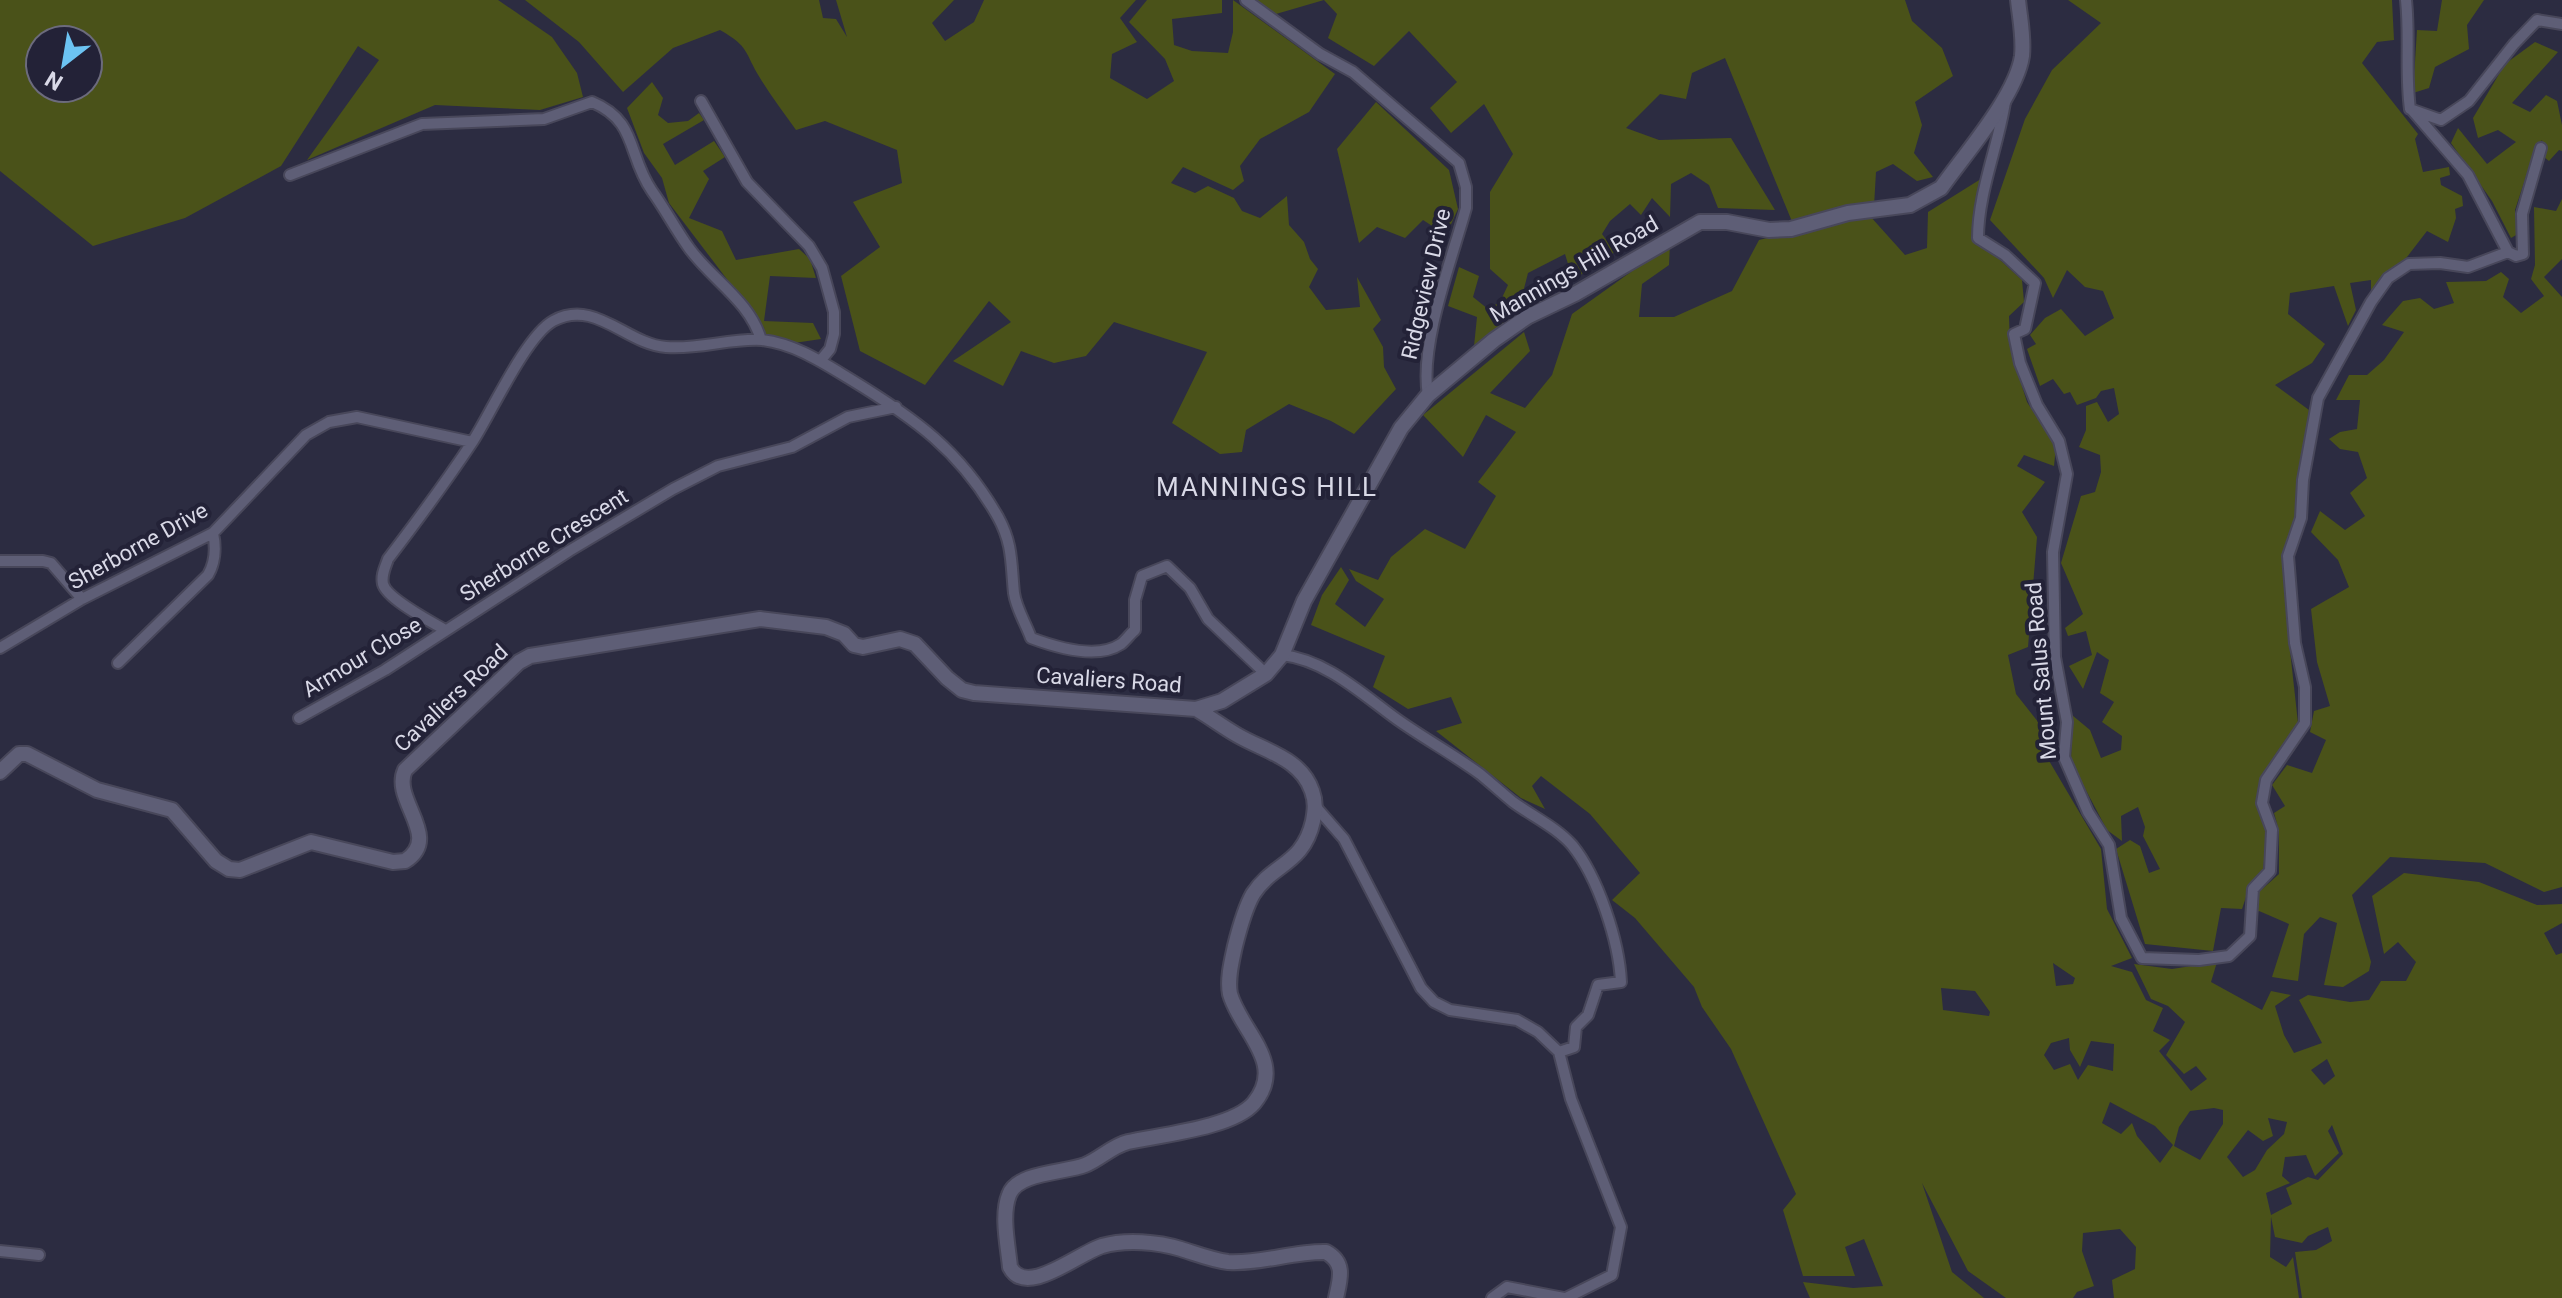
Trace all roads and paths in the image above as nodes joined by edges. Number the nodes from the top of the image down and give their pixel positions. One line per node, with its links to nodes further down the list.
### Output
1 (1246, 0): 13 (street, Ridgeview Drive)
2 (2018, 0): 5 (main road, Mannings Hill Road)
3 (2406, 0): 7 (street)
4 (2562, 24): 7 (street)
5 (2007, 95): 10 (street, Mount Salus Road); 13 (main road, Mannings Hill Road)
6 (701, 101): 12 (street)
7 (2410, 109): 10 (street)
8 (2541, 148): 10 (street)
9 (290, 175): 11 (street)
10 (2508, 252)
11 (761, 340): 12 (street); 15 (street)
12 (821, 360): 14 (street)
13 (1428, 395): 21 (main road, Mannings Hill Road)
14 (896, 407): 19 (street, Sherborne Crescent); 23 (street)
15 (472, 442): 16 (street, Sherborne Drive); 19 (street)
16 (213, 533): 18 (street, Sherborne Drive); 22 (street)
17 (0, 561): 18 (street)
18 (82, 599): 20 (street, Sherborne Drive)
19 (445, 630): 25 (street, Armour Close)
20 (0, 648)
21 (1282, 655): 23 (main road, Mannings Hill Road); 28 (street)
22 (118, 663)
23 (1266, 674): 24 (main road, Mannings Hill Road)
24 (1196, 709): 26 (main road, Cavaliers Road); 27 (main road)
25 (299, 718)
26 (0, 772)
27 (1316, 807): 28 (street); 31 (main road)
28 (1559, 1052): 33 (street)
29 (0, 1251): 30 (street)
30 (39, 1255)
31 (1336, 1298)
32 (1492, 1298): 33 (street)
33 (1565, 1298)

